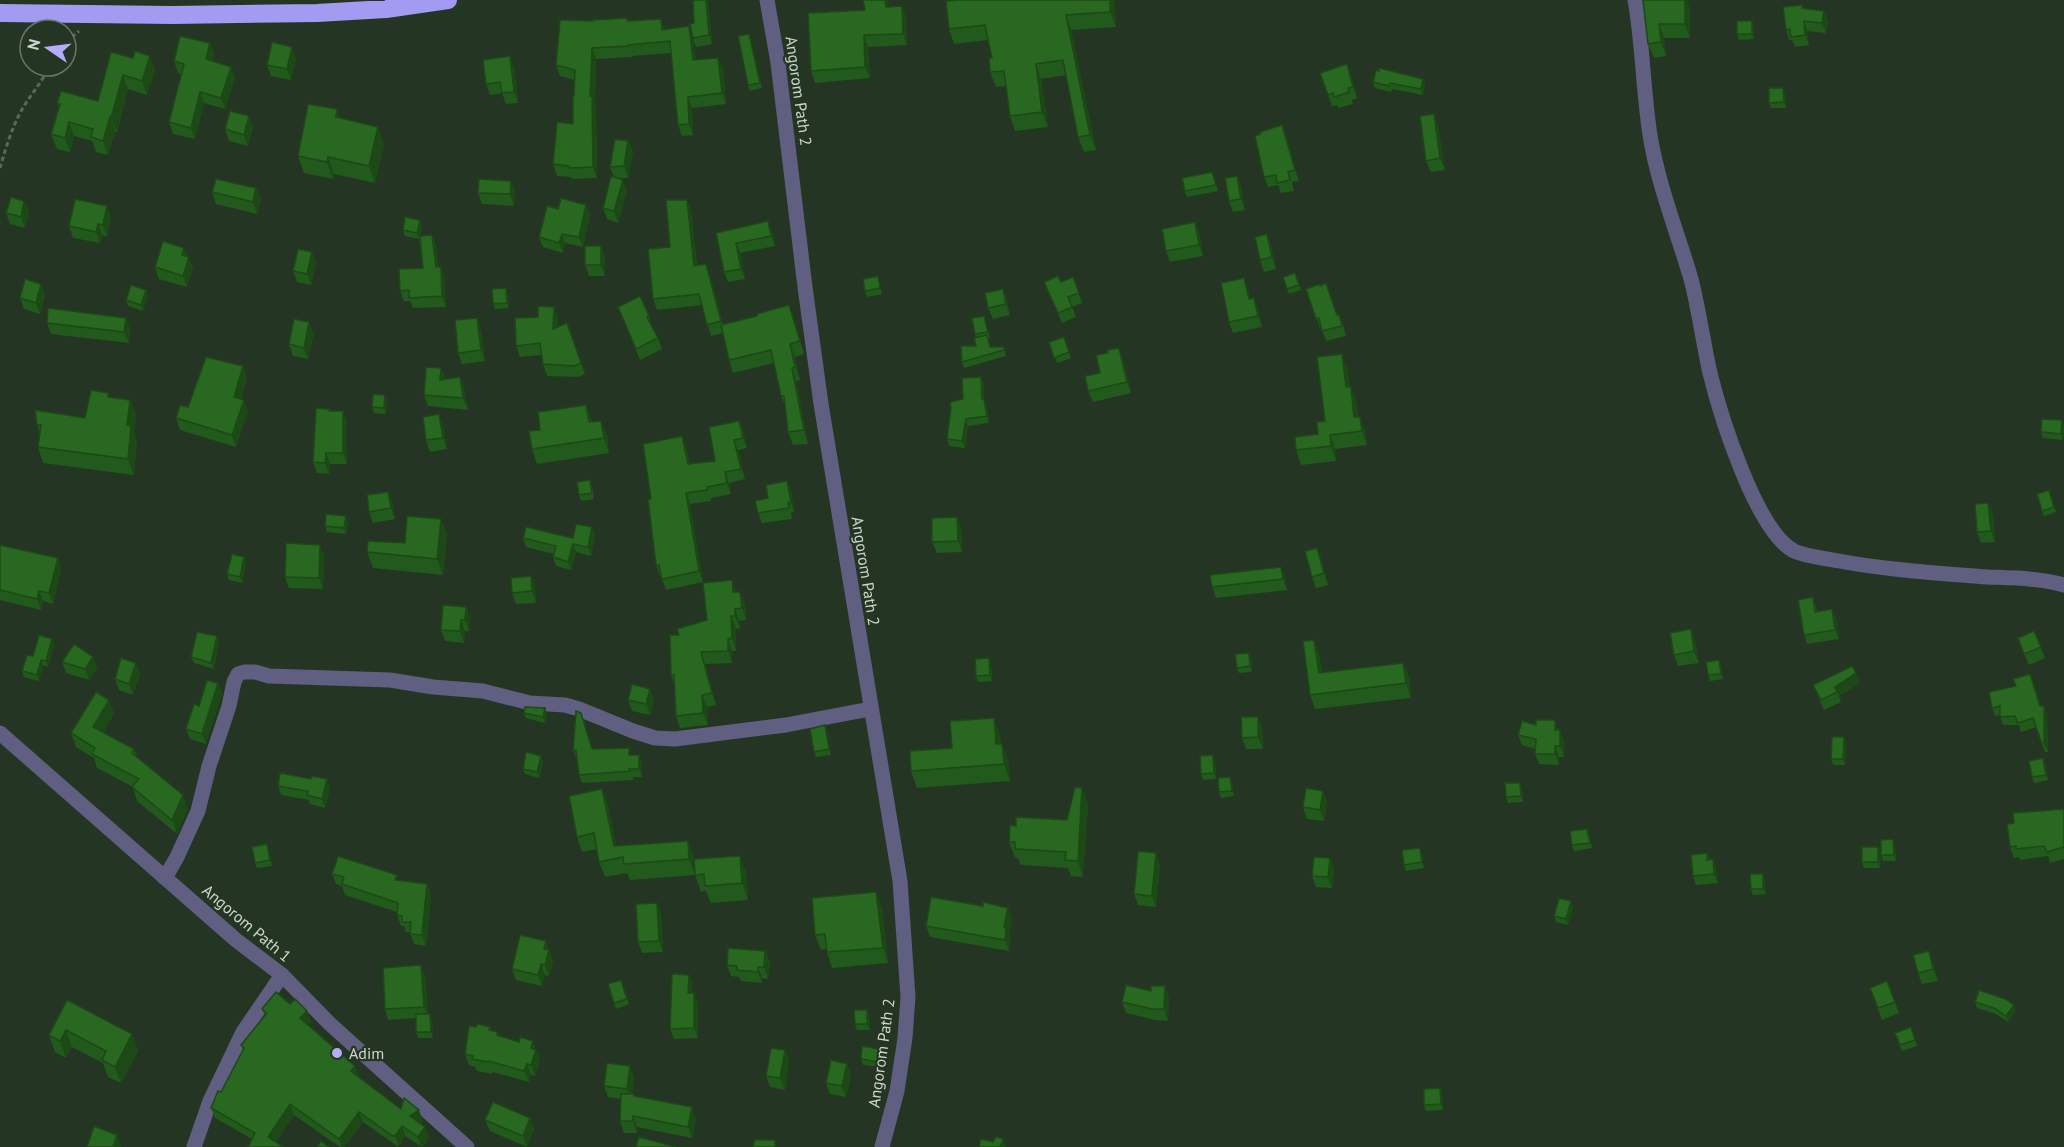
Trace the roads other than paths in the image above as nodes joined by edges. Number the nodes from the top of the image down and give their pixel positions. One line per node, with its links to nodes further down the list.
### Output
1 (445, 0): 4 (highway)
2 (767, 0): 6 (street, Angorom Path 2)
3 (1635, 0): 5 (street)
4 (0, 13)
5 (2064, 585)
6 (870, 709): 8 (street); 12 (street, Angorom Path 2)
7 (0, 733): 8 (street, Angorom Path 1)
8 (165, 878): 9 (street, Angorom Path 1)
9 (282, 975): 10 (street); 11 (street, Angorom Path 1)
10 (194, 1147)
11 (467, 1147)
12 (882, 1147)

